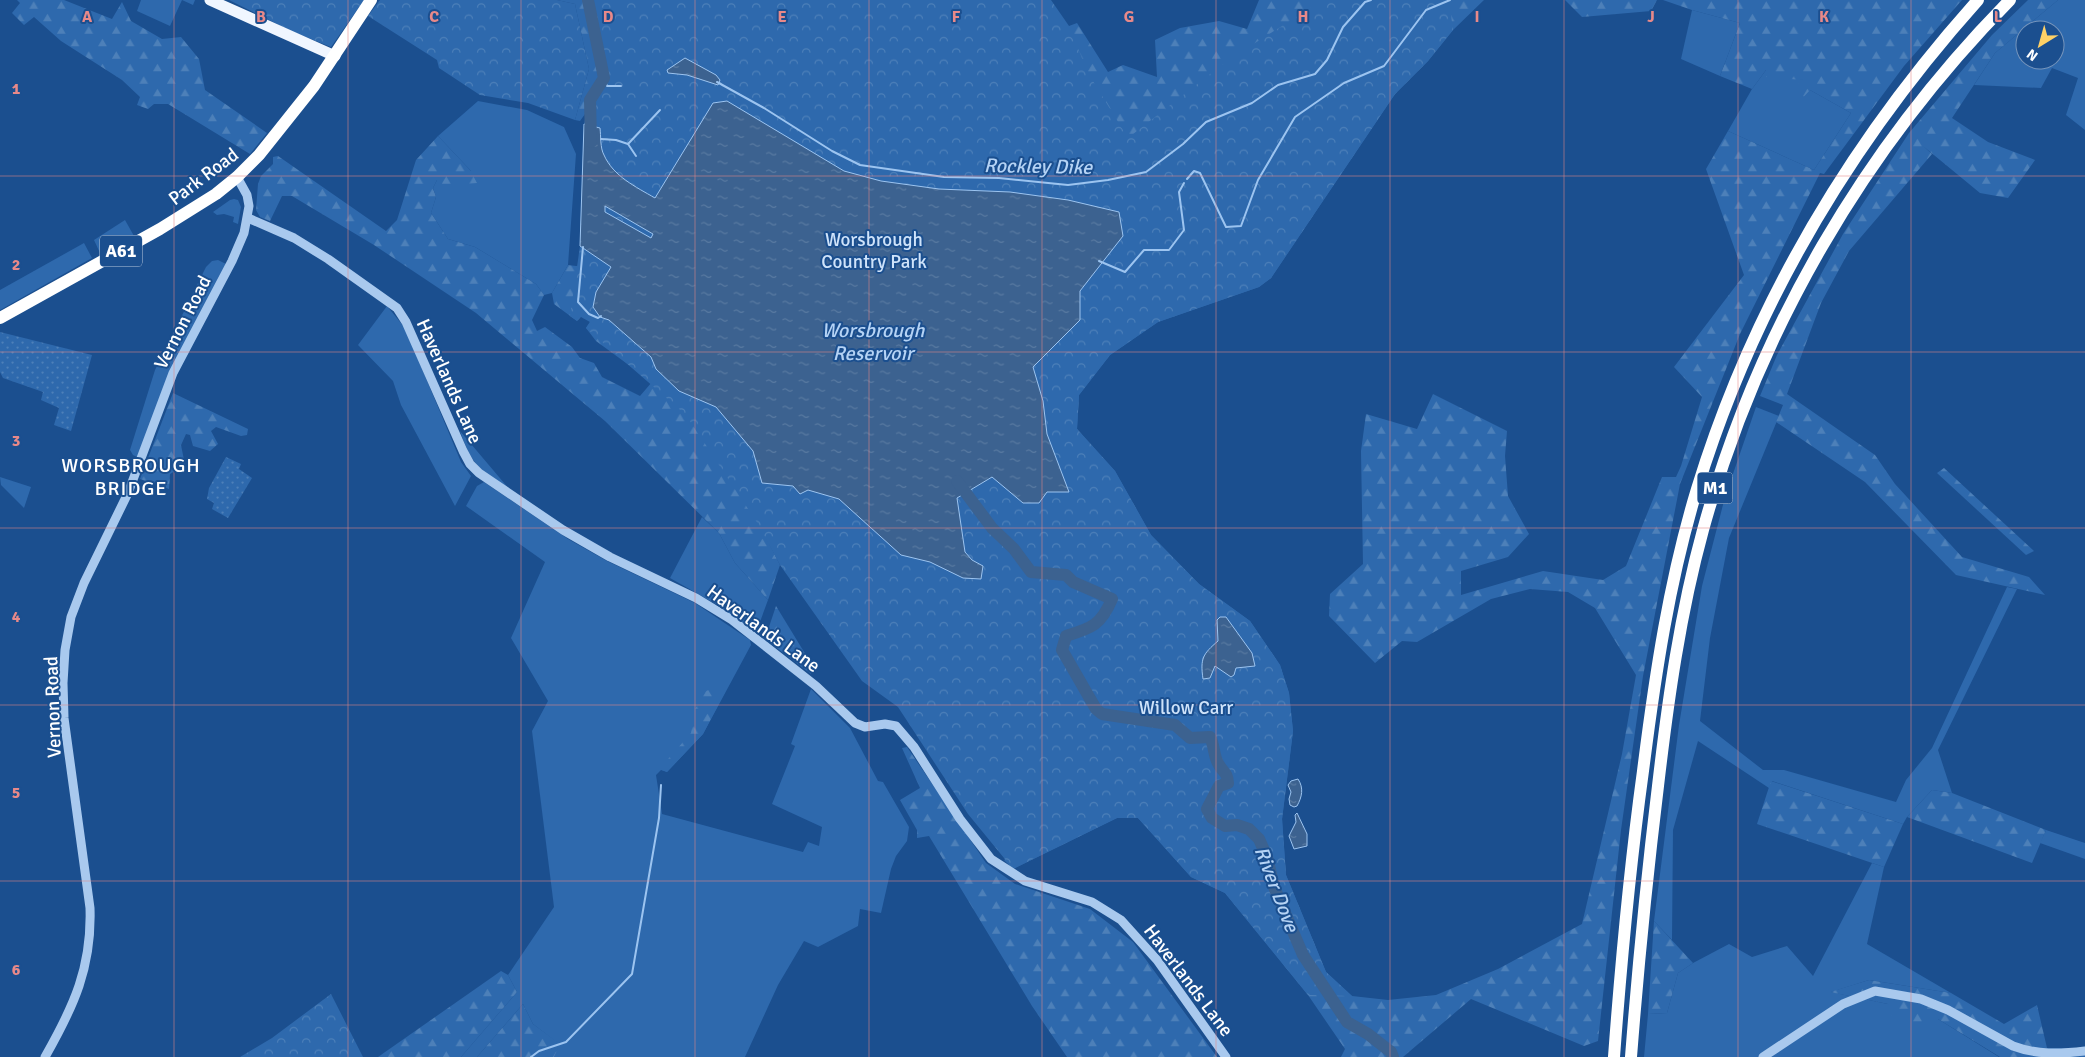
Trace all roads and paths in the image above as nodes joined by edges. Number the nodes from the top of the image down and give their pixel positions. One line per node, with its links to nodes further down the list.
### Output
1 (210, 0): 5 (main road)
2 (371, 0): 5 (highway, Park Road / A61)
3 (1978, 0): 12 (highway, M1)
4 (2010, 0): 13 (highway, M1)
5 (335, 56): 6 (highway, Park Road / A61)
6 (237, 177): 7 (street, Vernon Road); 8 (highway, Park Road / A61)
7 (248, 218): 10 (street, Vernon Road); 11 (street, Haverlands Lane)
8 (0, 318)
9 (2085, 1051): 14 (street)
10 (45, 1057)
11 (1226, 1057)
12 (1614, 1057)
13 (1631, 1057)
14 (1763, 1057)

